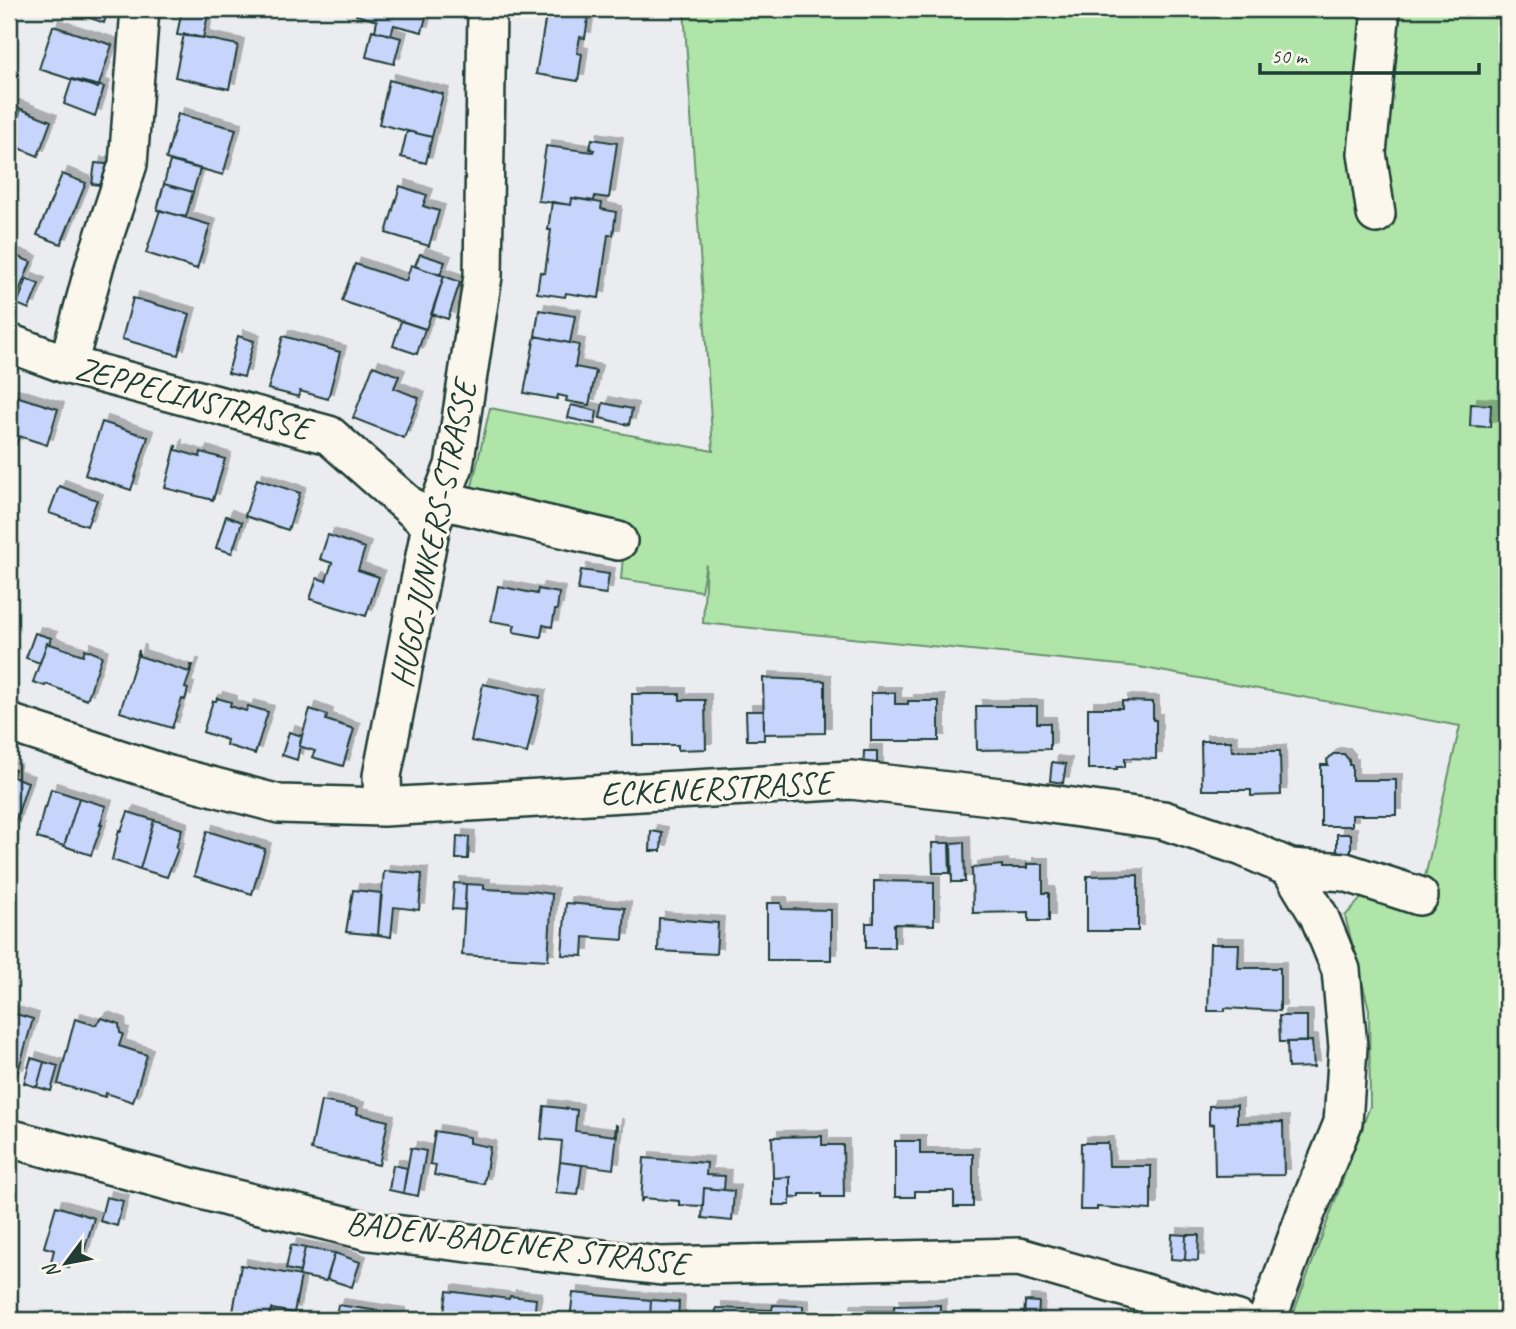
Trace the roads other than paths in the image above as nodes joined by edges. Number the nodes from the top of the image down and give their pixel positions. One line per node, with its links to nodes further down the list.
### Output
1 (140, 9): 6 (street)
2 (487, 9): 7 (street, HUGO-JUNKERS-STRASSE)
3 (1381, 9): 4 (street)
4 (1376, 214)
5 (9, 343): 6 (street, ZEPPELINSTRASSE)
6 (68, 365): 7 (street, ZEPPELINSTRASSE)
7 (436, 513): 8 (street); 10 (street, HUGO-JUNKERS-STRASSE)
8 (618, 541)
9 (9, 723): 10 (street, ECKENERSTRASSE)
10 (383, 807): 11 (street, ECKENERSTRASSE)
11 (1290, 868): 12 (street, ECKENERSTRASSE); 15 (street)
12 (1419, 896)
13 (9, 1138): 14 (street, BADEN-BADENER STRASSE)
14 (1238, 1320)
15 (1268, 1320)

